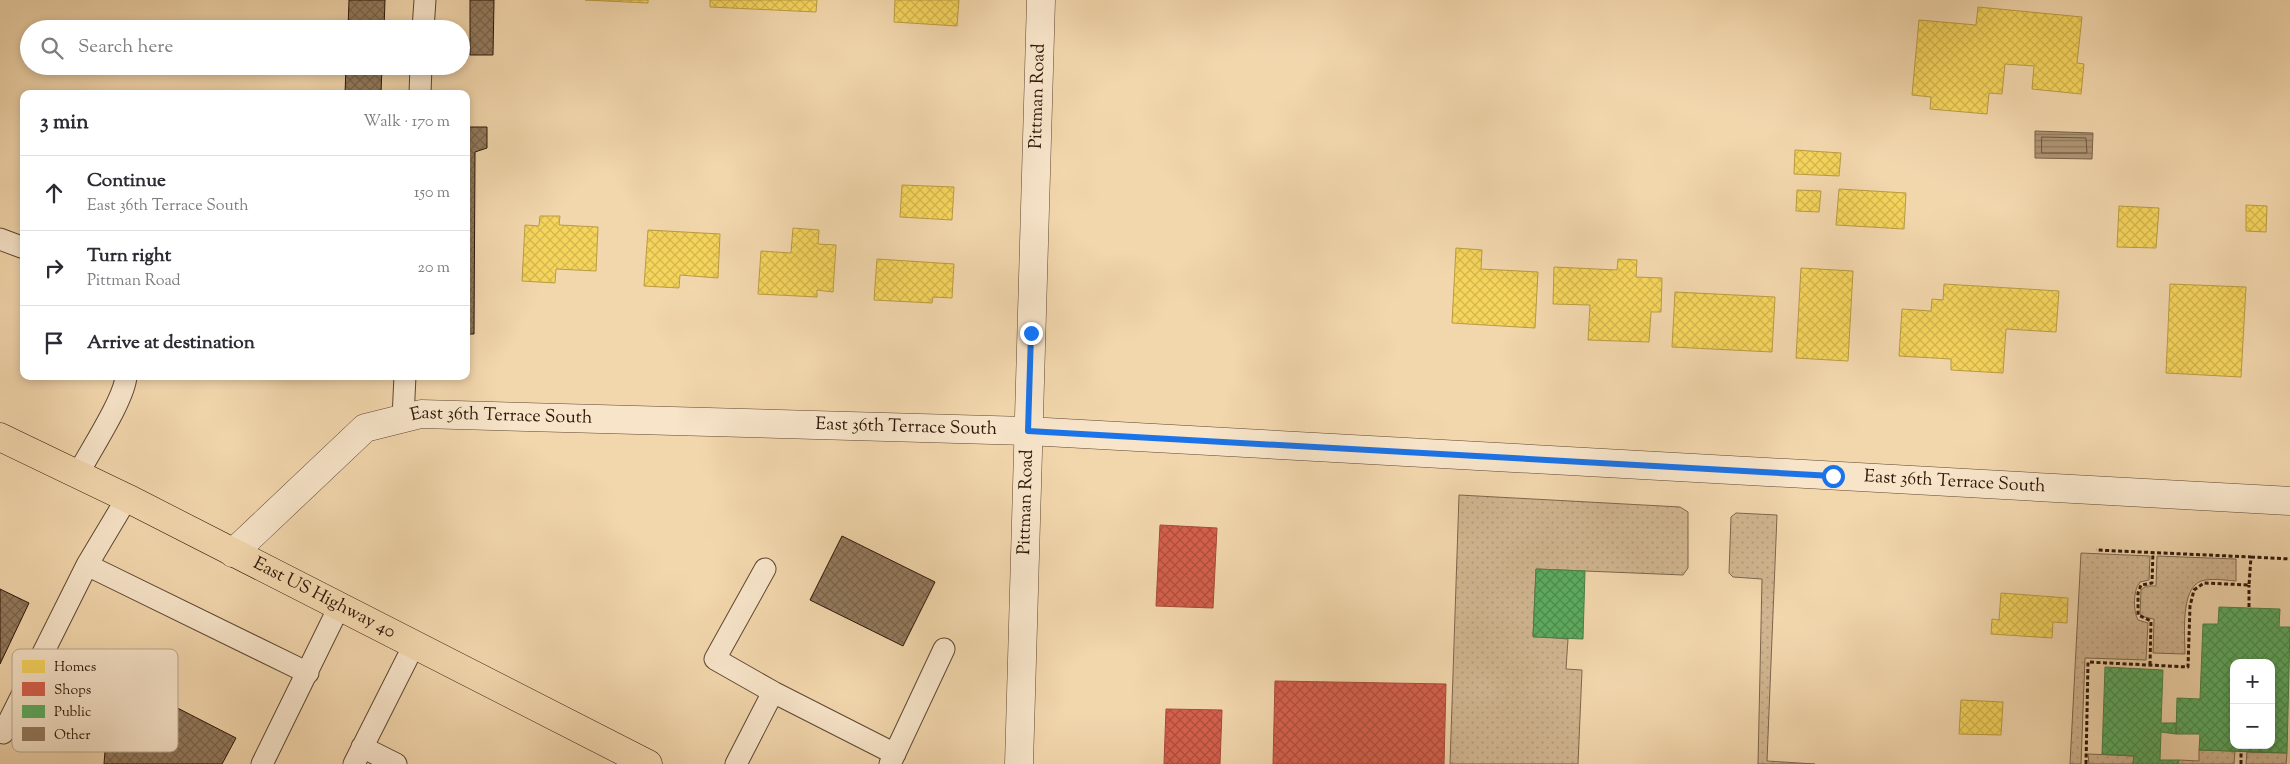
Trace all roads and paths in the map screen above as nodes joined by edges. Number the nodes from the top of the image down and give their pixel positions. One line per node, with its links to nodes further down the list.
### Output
1 (425, 0): 3 (lane)
2 (1041, 0): 11 (street, Pittman Road)
3 (424, 20)
4 (421, 75): 5 (lane)
5 (420, 90)
6 (0, 240): 7 (lane)
7 (20, 247)
8 (126, 380): 13 (lane)
9 (405, 380): 10 (lane)
10 (402, 418): 11 (street, East 36th Terrace South); 18 (street, East 36th Terrace South)
11 (1028, 431): 15 (street, East 36th Terrace South); 41 (street, Pittman Road)
12 (0, 436): 13 (main road, East US Highway 40)
13 (78, 474): 14 (main road, East US Highway 40)
14 (127, 498): 18 (main road, East US Highway 40); 21 (lane)
15 (2290, 501)
16 (2096, 550): 17 (path)
17 (2153, 552): 19 (path); 29 (path)
18 (233, 553): 24 (main road, East US Highway 40)
19 (2251, 557): 20 (path); 23 (path)
20 (2290, 559)
21 (88, 565): 27 (lane); 30 (lane)
22 (765, 569): 31 (lane)
23 (2249, 585): 25 (path); 29 (path)
24 (339, 607): 26 (main road, East US Highway 40); 30 (lane)
25 (2249, 607)
26 (414, 645): 35 (lane); 39 (main road, East US Highway 40)
27 (46, 649)
28 (944, 649): 36 (lane)
29 (2150, 665): 42 (path)
30 (308, 673): 37 (lane)
31 (773, 692): 36 (lane); 40 (lane)
32 (12, 715): 33 (lane)
33 (3, 733)
34 (2241, 751): 43 (path)
35 (358, 756): 38 (lane)
36 (892, 759)
37 (262, 764)
38 (396, 764)
39 (648, 764)
40 (736, 764)
41 (1018, 764)
42 (2086, 764)
43 (2241, 764)

